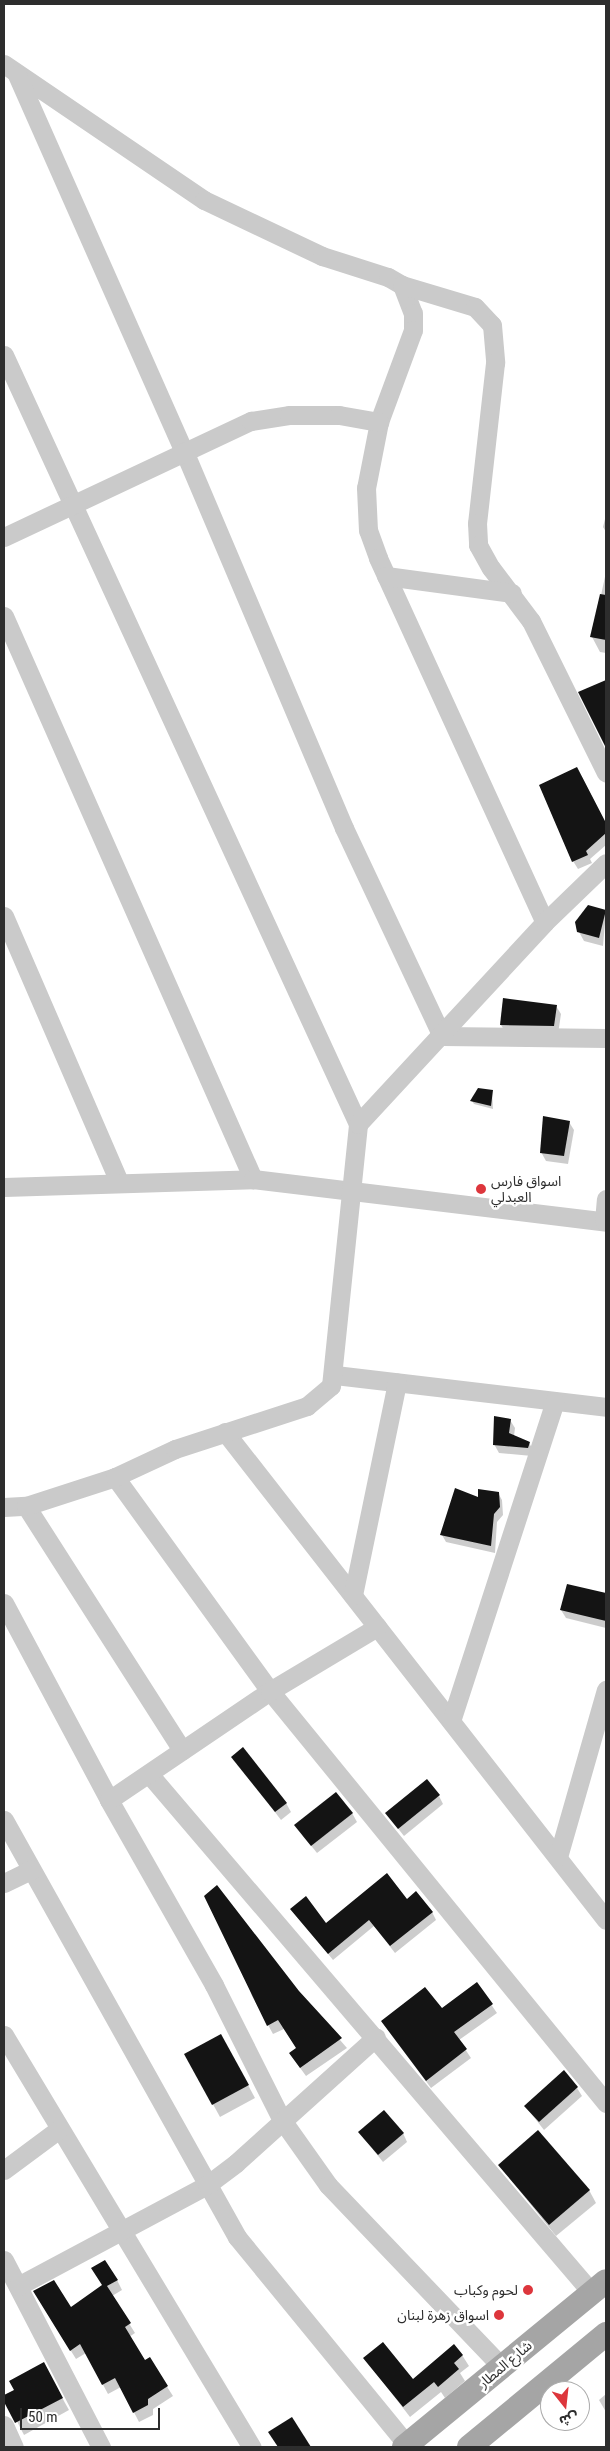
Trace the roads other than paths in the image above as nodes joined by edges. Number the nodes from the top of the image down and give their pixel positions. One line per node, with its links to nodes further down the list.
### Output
1 (11, 70): 2 (street); 5 (street)
2 (402, 285): 4 (street); 9 (street)
3 (4, 356): 6 (street)
4 (379, 422): 5 (street); 8 (street)
5 (184, 451): 6 (street); 15 (street)
6 (71, 505): 7 (street); 17 (street)
7 (4, 537)
8 (386, 576): 9 (street); 14 (street)
9 (512, 593): 11 (street)
10 (4, 616): 18 (street)
11 (606, 773)
12 (606, 863): 14 (street)
13 (4, 916): 19 (street)
14 (545, 922): 15 (street)
15 (442, 1036): 16 (street); 17 (street)
16 (606, 1038)
17 (358, 1124): 21 (street)
18 (253, 1179): 19 (street); 21 (street)
19 (119, 1182): 20 (street)
20 (4, 1187)
21 (352, 1191): 23 (street); 24 (street)
22 (606, 1199): 23 (street)
23 (605, 1222)
24 (335, 1375): 25 (street); 28 (street)
25 (397, 1382): 26 (street); 32 (street)
26 (555, 1401): 27 (street); 37 (street)
27 (606, 1407)
28 (225, 1432): 29 (street); 32 (street)
29 (115, 1477): 30 (street); 36 (street)
30 (26, 1506): 31 (street); 39 (street)
31 (4, 1507)
32 (353, 1595): 34 (street)
33 (4, 1603): 41 (street)
34 (378, 1627): 36 (street); 37 (street)
35 (606, 1690): 38 (street)
36 (270, 1691): 39 (street); 49 (street)
37 (451, 1721): 43 (street)
38 (600, 1734): 43 (street)
39 (182, 1750): 40 (street)
40 (149, 1774): 41 (street); 47 (street)
41 (109, 1800): 50 (street)
42 (4, 1820): 44 (street)
43 (558, 1857): 46 (street)
44 (31, 1870): 45 (street); 53 (street)
45 (4, 1883)
46 (606, 1920)
47 (376, 2037): 50 (street); 57 (street)
48 (7, 2047): 51 (street)
49 (606, 2103)
50 (282, 2120): 53 (street); 59 (street)
51 (58, 2129): 52 (street); 54 (street)
52 (4, 2170)
53 (207, 2185): 54 (street); 61 (street)
54 (120, 2232): 56 (street); 64 (street)
55 (4, 2260): 56 (street)
56 (18, 2286): 63 (street)
57 (599, 2287): 59 (main road, شارع المطار)
58 (606, 2334): 65 (main road)
59 (502, 2367): 61 (main road, شارع المطار)
60 (4, 2425): 62 (street)
61 (406, 2446)
62 (14, 2447)
63 (101, 2447)
64 (252, 2447)
65 (469, 2447)

